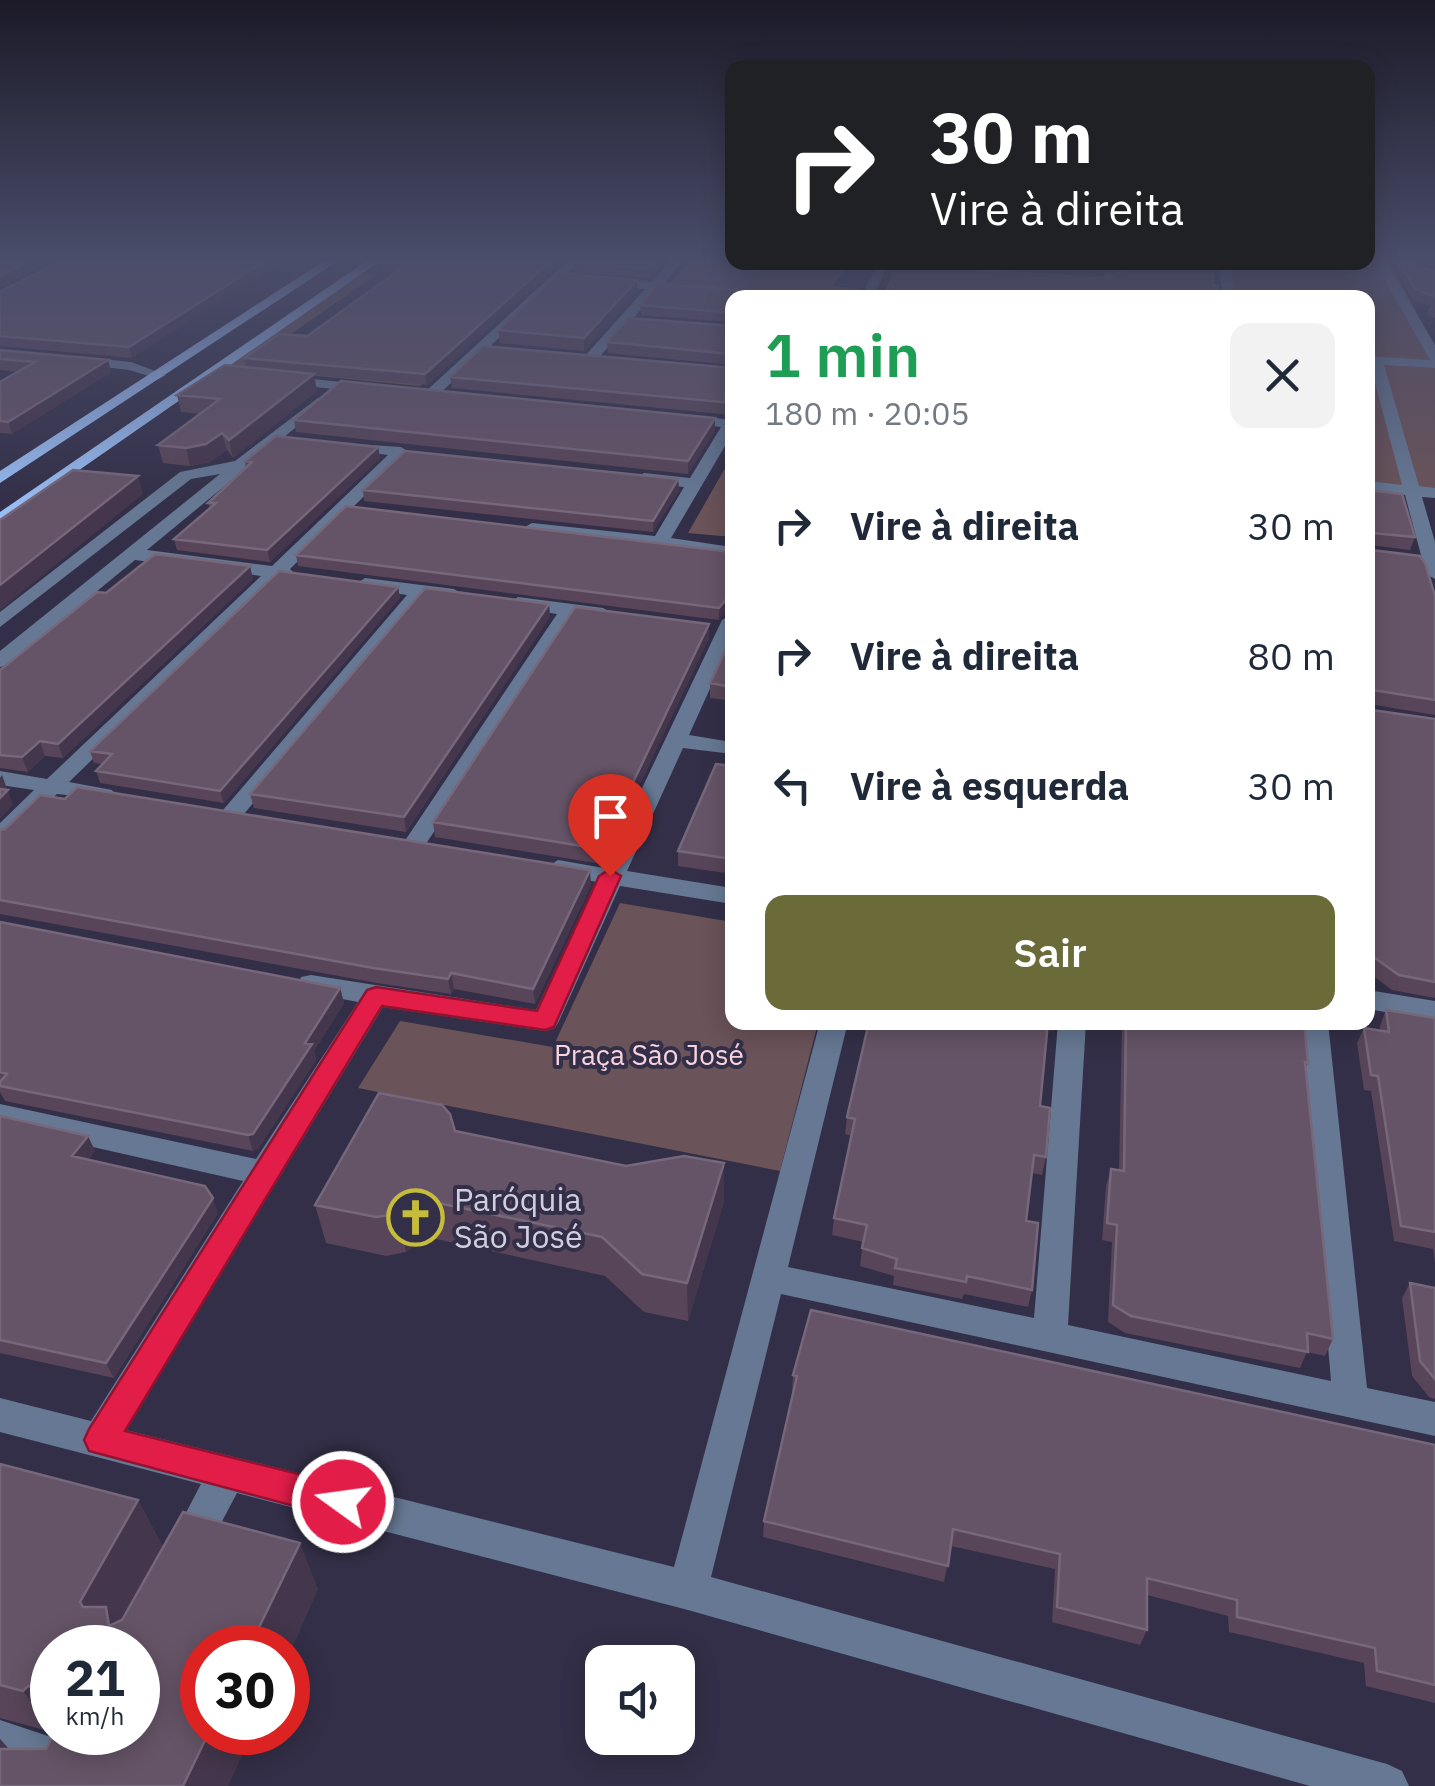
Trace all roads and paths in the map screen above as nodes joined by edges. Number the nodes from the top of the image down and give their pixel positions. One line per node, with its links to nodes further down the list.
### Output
1 (211, 340): 9 (main road)
2 (260, 340): 16 (main road)
3 (489, 340): 5 (street)
4 (607, 340): 10 (street)
5 (480, 349): 6 (street); 23 (street)
6 (498, 351)
7 (572, 357): 10 (street)
8 (56, 358): 14 (street)
9 (184, 358): 14 (street); 18 (main road)
10 (590, 359): 11 (street)
11 (608, 360)
12 (1435, 360): 13 (street)
13 (1375, 361)
14 (131, 366): 18 (street)
15 (1375, 370): 38 (street)
16 (214, 372): 17 (street); 28 (main road)
17 (232, 374)
18 (159, 375): 27 (main road)
19 (267, 378): 20 (street)
20 (337, 386): 21 (street); 30 (street)
21 (393, 391)
22 (412, 393): 23 (street)
23 (430, 395): 24 (street)
24 (449, 396)
25 (674, 419): 26 (street)
26 (725, 423)
27 (78, 427): 28 (main road); 31 (main road)
28 (126, 434): 33 (main road)
29 (725, 435): 36 (street)
30 (274, 438): 32 (street); 46 (street)
31 (26, 461): 33 (main road); 35 (main road)
32 (240, 466): 44 (street); 52 (street)
33 (74, 470): 40 (main road)
34 (617, 475): 36 (street)
35 (0, 478)
36 (695, 483): 42 (street)
37 (1375, 487): 38 (street)
38 (1413, 490): 39 (street); 45 (street)
39 (1435, 493)
40 (0, 520)
41 (521, 527): 42 (street)
42 (660, 542): 43 (street)
43 (725, 551)
44 (132, 554): 46 (street); 54 (street)
45 (1427, 565)
46 (276, 572): 47 (street); 58 (street)
47 (312, 577)
48 (348, 582): 49 (street)
49 (420, 591): 50 (street); 60 (street)
50 (569, 610): 51 (street); 62 (street)
51 (622, 617)
52 (0, 621)
53 (725, 629): 55 (street)
54 (0, 661)
55 (675, 740): 56 (street); 64 (street)
56 (725, 747)
57 (0, 778): 58 (street)
58 (52, 786): 59 (street); 61 (street)
59 (124, 798)
60 (268, 821)
61 (0, 836)
62 (415, 845)
63 (532, 864): 64 (street)
64 (610, 876): 65 (street); 67 (street)
65 (725, 895)
66 (282, 978): 67 (street)
67 (376, 996): 74 (street)
68 (1375, 1001): 69 (street)
69 (1435, 1011)
70 (832, 1030): 75 (street)
71 (1071, 1030): 76 (street)
72 (1315, 1030): 77 (street)
73 (0, 1115): 74 (street)
74 (264, 1173): 80 (street)
75 (768, 1277): 76 (street); 83 (street)
76 (1050, 1337): 77 (street)
77 (1351, 1401): 79 (street)
78 (0, 1415): 80 (street)
79 (1435, 1419)
80 (100, 1440): 81 (street)
81 (228, 1473): 82 (street); 83 (street)
82 (166, 1584)
83 (688, 1590): 86 (street)
84 (0, 1741): 85 (street)
85 (69, 1760)
86 (1387, 1786)

